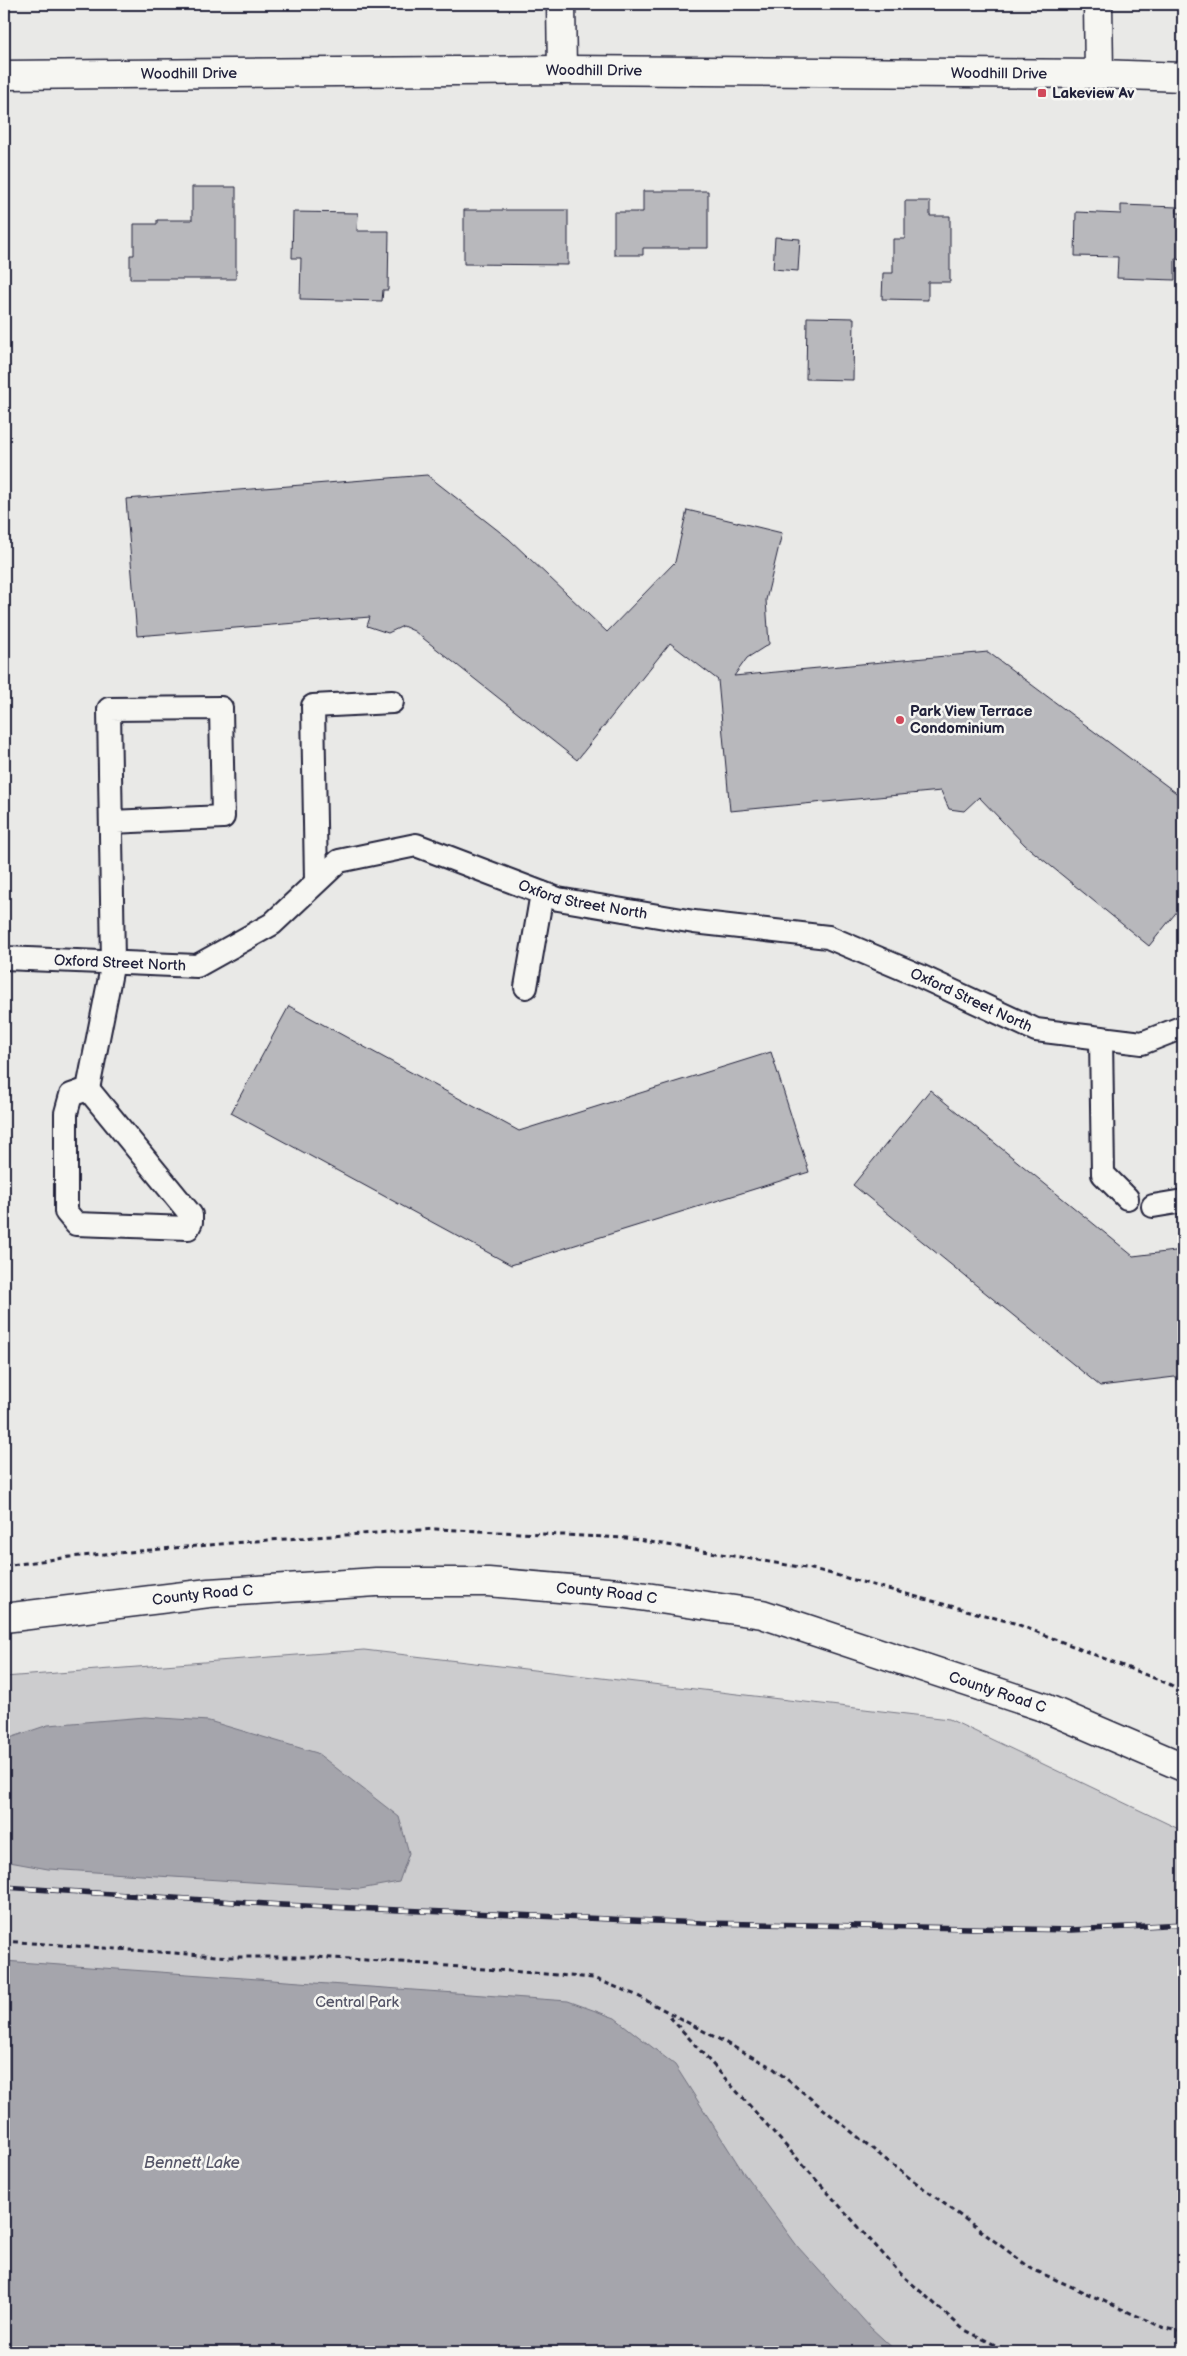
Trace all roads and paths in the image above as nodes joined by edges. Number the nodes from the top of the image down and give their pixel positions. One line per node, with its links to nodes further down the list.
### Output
1 (562, 4): 3 (street)
2 (1098, 4): 5 (street)
3 (562, 70): 4 (street, Woodhill Drive); 5 (street, Woodhill Drive)
4 (4, 74)
5 (1099, 74): 6 (street, Woodhill Drive)
6 (1183, 77)
7 (392, 702): 9 (lane)
8 (111, 822): 8 (lane); 12 (lane)
9 (316, 881): 10 (lane, Oxford Street North); 12 (lane, Oxford Street North)
10 (542, 893): 13 (lane); 15 (lane, Oxford Street North)
11 (4, 958): 12 (lane, Oxford Street North)
12 (113, 962): 16 (lane)
13 (526, 986)
14 (1183, 1027): 15 (lane, Oxford Street North)
15 (1101, 1038): 17 (lane)
16 (88, 1089): 16 (lane)
17 (1127, 1198)
18 (1183, 1202): 19 (lane)
19 (1153, 1206)
20 (4, 1618): 21 (street, County Road C)
21 (1183, 1767)
22 (4, 1941): 23 (path)
23 (668, 2014): 24 (path); 25 (path)
24 (1183, 2332)
25 (1009, 2352)

